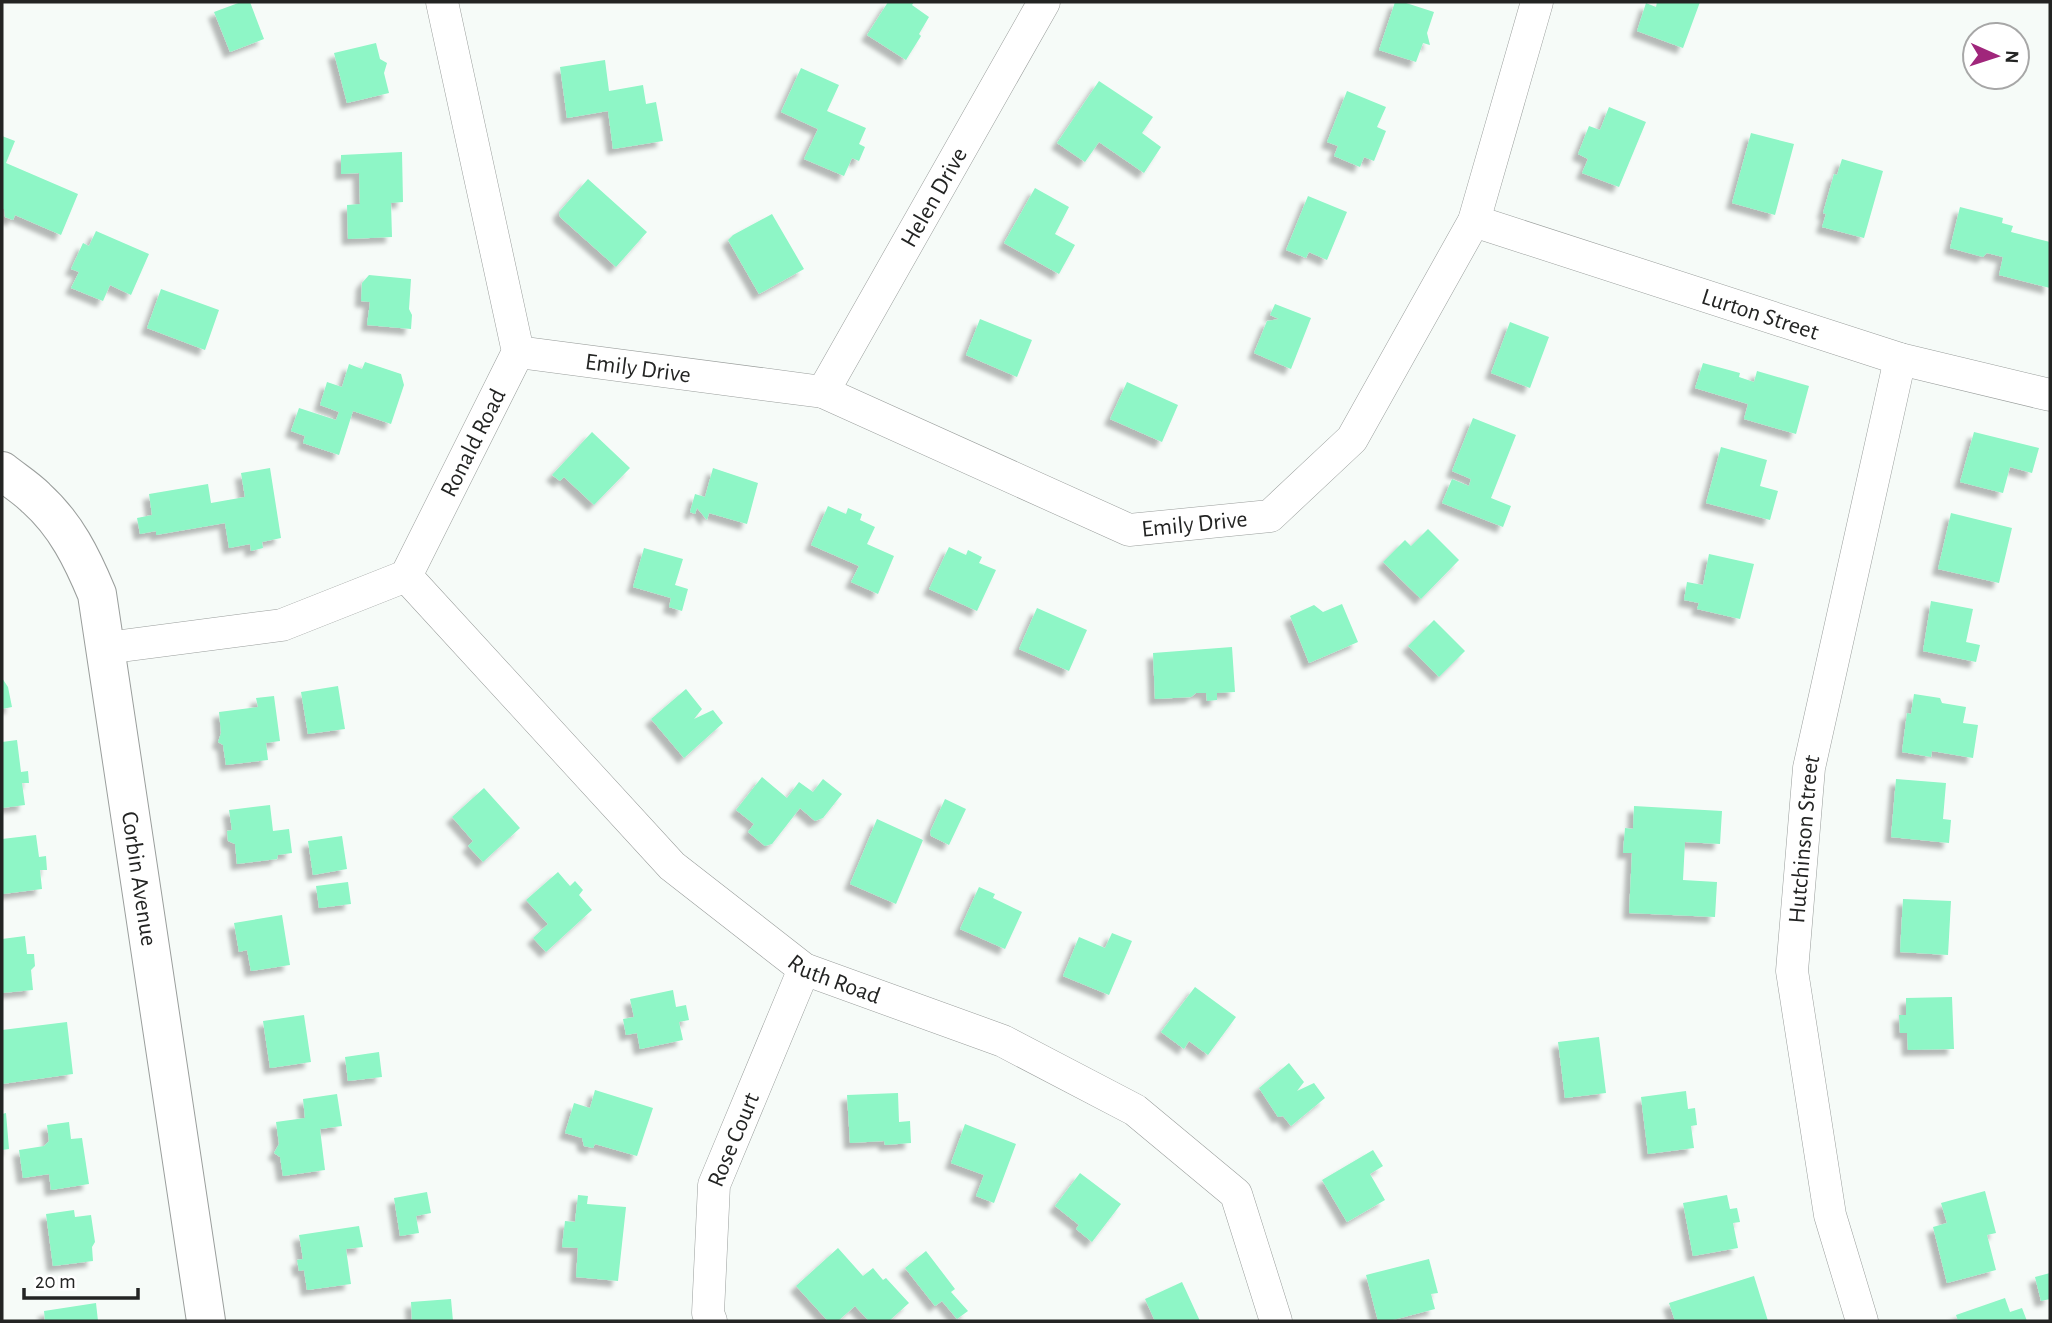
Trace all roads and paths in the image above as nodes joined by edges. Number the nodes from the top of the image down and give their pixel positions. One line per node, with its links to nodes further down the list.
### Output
1 (442, 2): 5 (street)
2 (1044, 2): 7 (street, Helen Drive)
3 (1537, 2): 4 (street, Emily Drive)
4 (1474, 221): 6 (street, Lurton Street); 7 (street, Emily Drive)
5 (518, 352): 7 (street, Emily Drive); 10 (street, Ronald Road)
6 (1900, 359): 8 (street, Lurton Street); 16 (street, Hutchinson Street)
7 (823, 392)
8 (2050, 396)
9 (2, 471): 11 (main road, Corbin Avenue)
10 (406, 576): 11 (street); 12 (street, Ruth Road)
11 (106, 648): 13 (main road, Corbin Avenue)
12 (804, 969): 14 (street, Rose Court); 15 (street, Ruth Road)
13 (206, 1321)
14 (711, 1321)
15 (1276, 1321)
16 (1861, 1321)

